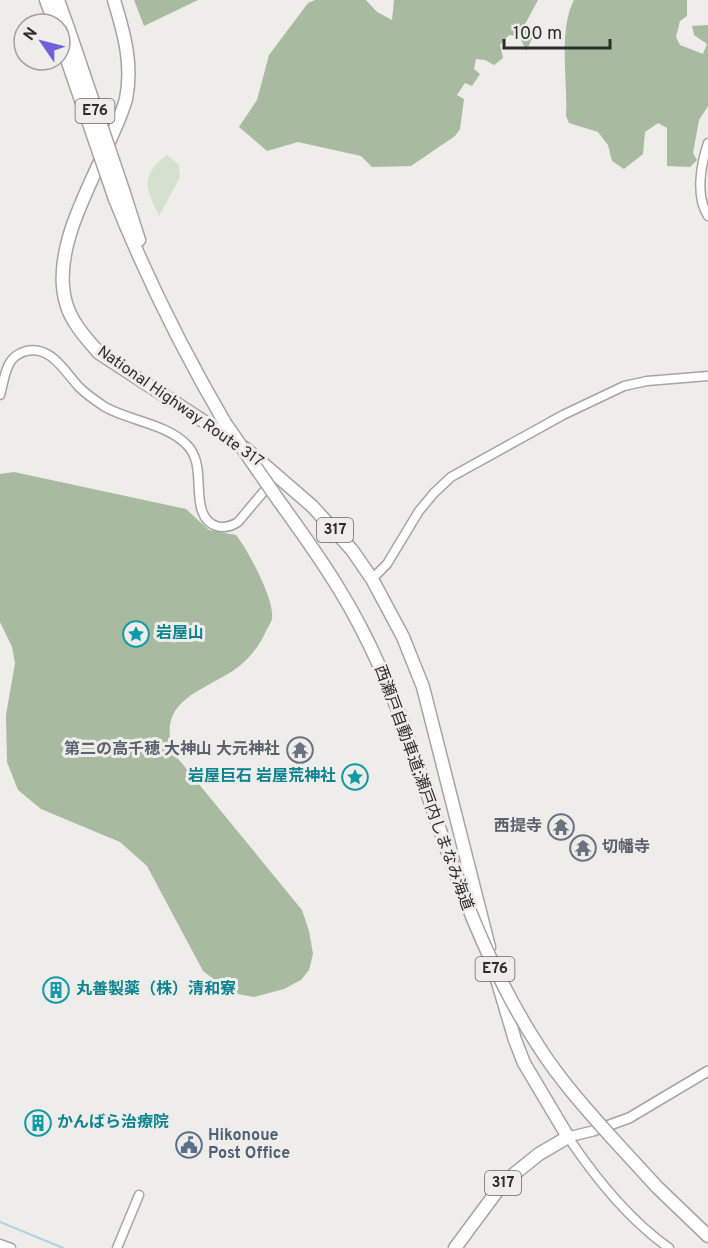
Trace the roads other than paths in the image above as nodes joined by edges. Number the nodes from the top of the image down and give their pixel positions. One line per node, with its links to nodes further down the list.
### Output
1 (58, 0): 5 (highway, E76, bridge)
2 (114, 0): 9 (highway, National Highway Route 317 / 317)
3 (72, 71): 5 (highway, E76, bridge)
4 (708, 143): 6 (street)
5 (119, 196): 14 (highway, 西瀬戸自動車道;瀬戸内しまなみ海道 / E76, bridge)
6 (708, 216)
7 (708, 376): 10 (street)
8 (0, 395): 9 (street)
9 (279, 477): 10 (highway, National Highway Route 317 / 317)
10 (372, 579): 12 (highway, National Highway Route 317 / 317)
11 (708, 1071): 12 (main road)
12 (568, 1137): 18 (highway, 317); 19 (street)
13 (139, 1195): 17 (street)
14 (708, 1236)
15 (0, 1244): 16 (street)
16 (10, 1248)
17 (117, 1248)
18 (455, 1248)
19 (669, 1248)

